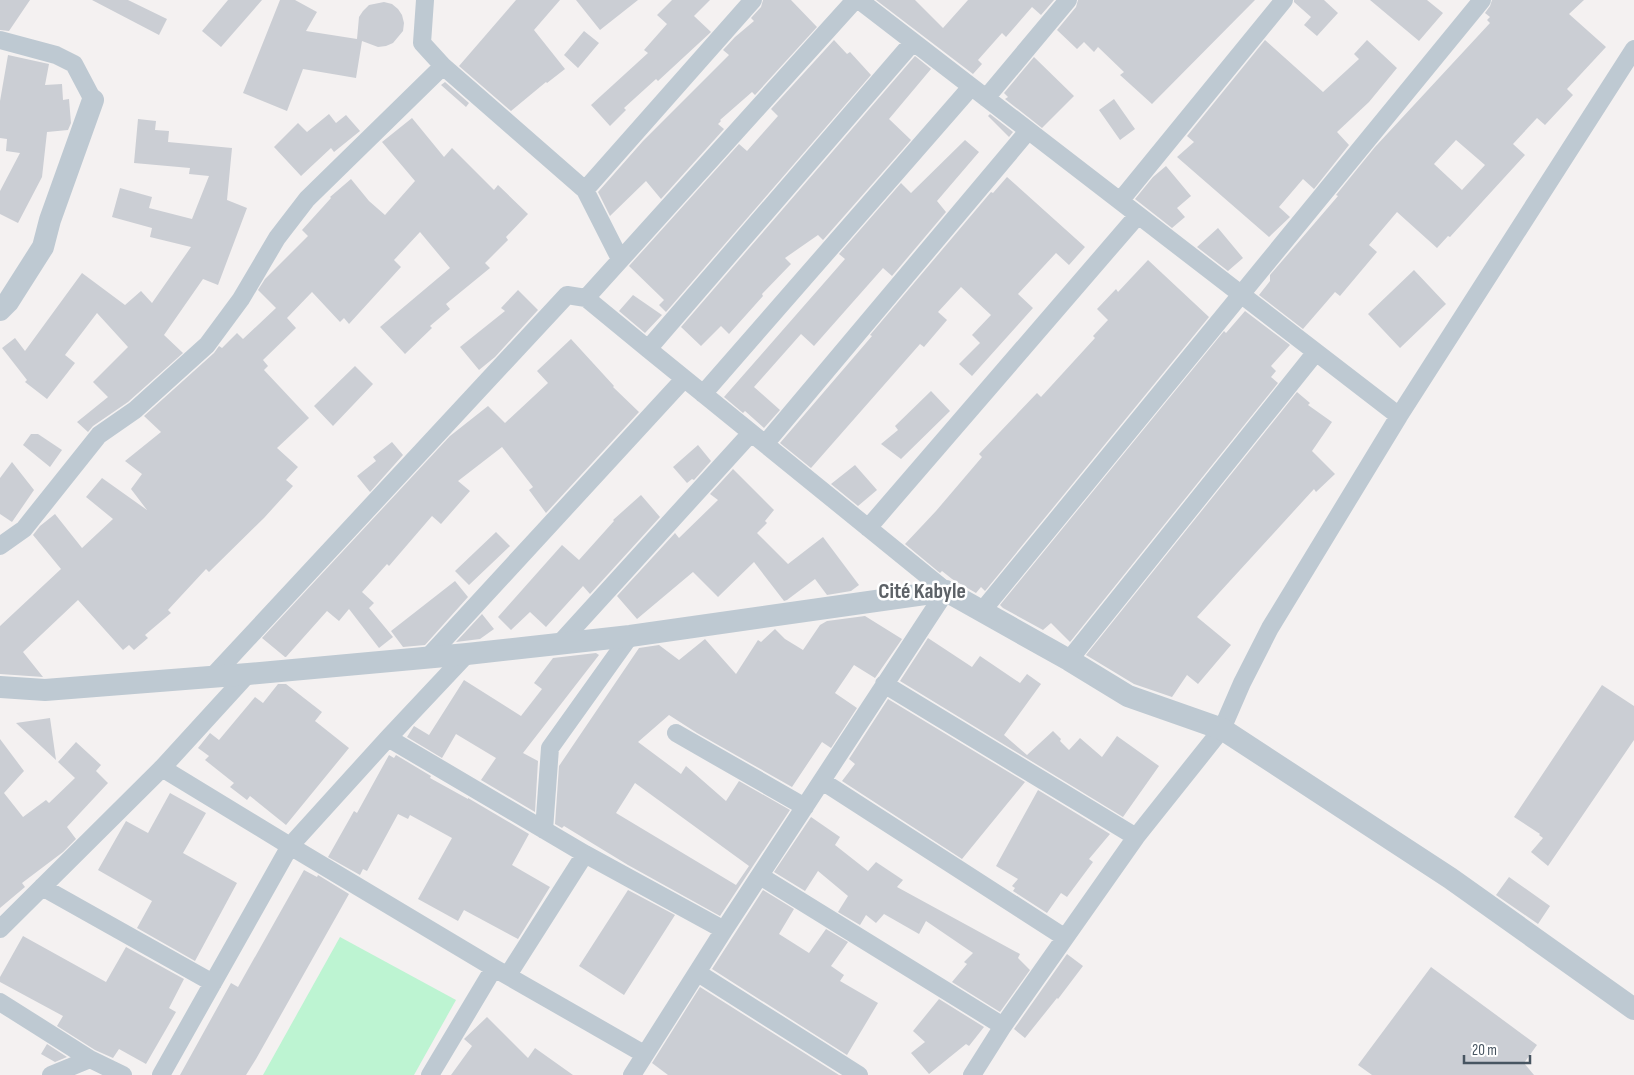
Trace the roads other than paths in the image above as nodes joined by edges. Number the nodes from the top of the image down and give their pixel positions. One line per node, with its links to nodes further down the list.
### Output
1 (425, 0): 10 (street)
2 (753, 0): 15 (street)
3 (857, 0): 8 (street); 18 (street)
4 (1068, 0): 12 (street)
5 (1284, 0): 16 (street)
6 (1482, 0): 19 (street)
7 (0, 40): 13 (street)
8 (913, 42): 11 (street); 22 (street)
9 (1634, 49): 26 (street)
10 (443, 66): 15 (street); 29 (street)
11 (971, 87): 12 (street); 25 (street)
12 (986, 98): 14 (street)
13 (93, 100): 21 (street)
14 (1028, 130): 16 (street); 27 (street)
15 (585, 190): 18 (street)
16 (1120, 201): 17 (street)
17 (1138, 215): 19 (street); 28 (street)
18 (620, 259): 20 (street)
19 (1242, 295): 23 (street); 31 (street)
20 (586, 298): 22 (street); 38 (street)
21 (0, 310)
22 (648, 350): 24 (street)
23 (1316, 352): 26 (street); 36 (street)
24 (684, 379): 25 (street); 35 (street)
25 (703, 394): 27 (street)
26 (1399, 416): 41 (street)
27 (758, 438): 28 (street); 33 (street)
28 (868, 528): 30 (street)
29 (0, 546)
30 (946, 591): 31 (street); 32 (street); 39 (street)
31 (982, 611): 36 (street)
32 (630, 636): 33 (street); 47 (street)
33 (560, 643): 34 (street)
34 (467, 654): 35 (street); 43 (street)
35 (428, 657): 37 (street)
36 (1069, 660): 41 (street)
37 (248, 674): 38 (street); 44 (street)
38 (212, 677): 40 (street)
39 (884, 684): 45 (street); 48 (street)
40 (0, 687)
41 (1222, 729): 48 (street); 60 (street)
42 (676, 733): 46 (street)
43 (388, 738): 47 (street); 49 (street)
44 (162, 768): 49 (street); 52 (street)
45 (822, 781): 46 (street); 55 (street)
46 (805, 807): 51 (street)
47 (544, 830): 50 (street)
48 (1136, 837): 55 (street)
49 (290, 846): 56 (street); 58 (street)
50 (585, 854): 54 (street); 56 (street)
51 (760, 876): 54 (street); 61 (street)
52 (42, 888): 53 (street); 58 (street)
53 (0, 929)
54 (724, 930): 57 (street)
55 (1064, 937): 61 (street)
56 (501, 971): 63 (street); 68 (street)
57 (698, 973): 63 (street); 64 (street)
58 (213, 983): 67 (street)
59 (0, 1002): 62 (street)
60 (1634, 1009)
61 (1003, 1026): 69 (street)
62 (90, 1059): 65 (street); 66 (street)
63 (639, 1068)
64 (857, 1074)
65 (51, 1075)
66 (123, 1075)
67 (161, 1075)
68 (430, 1075)
69 (972, 1075)

